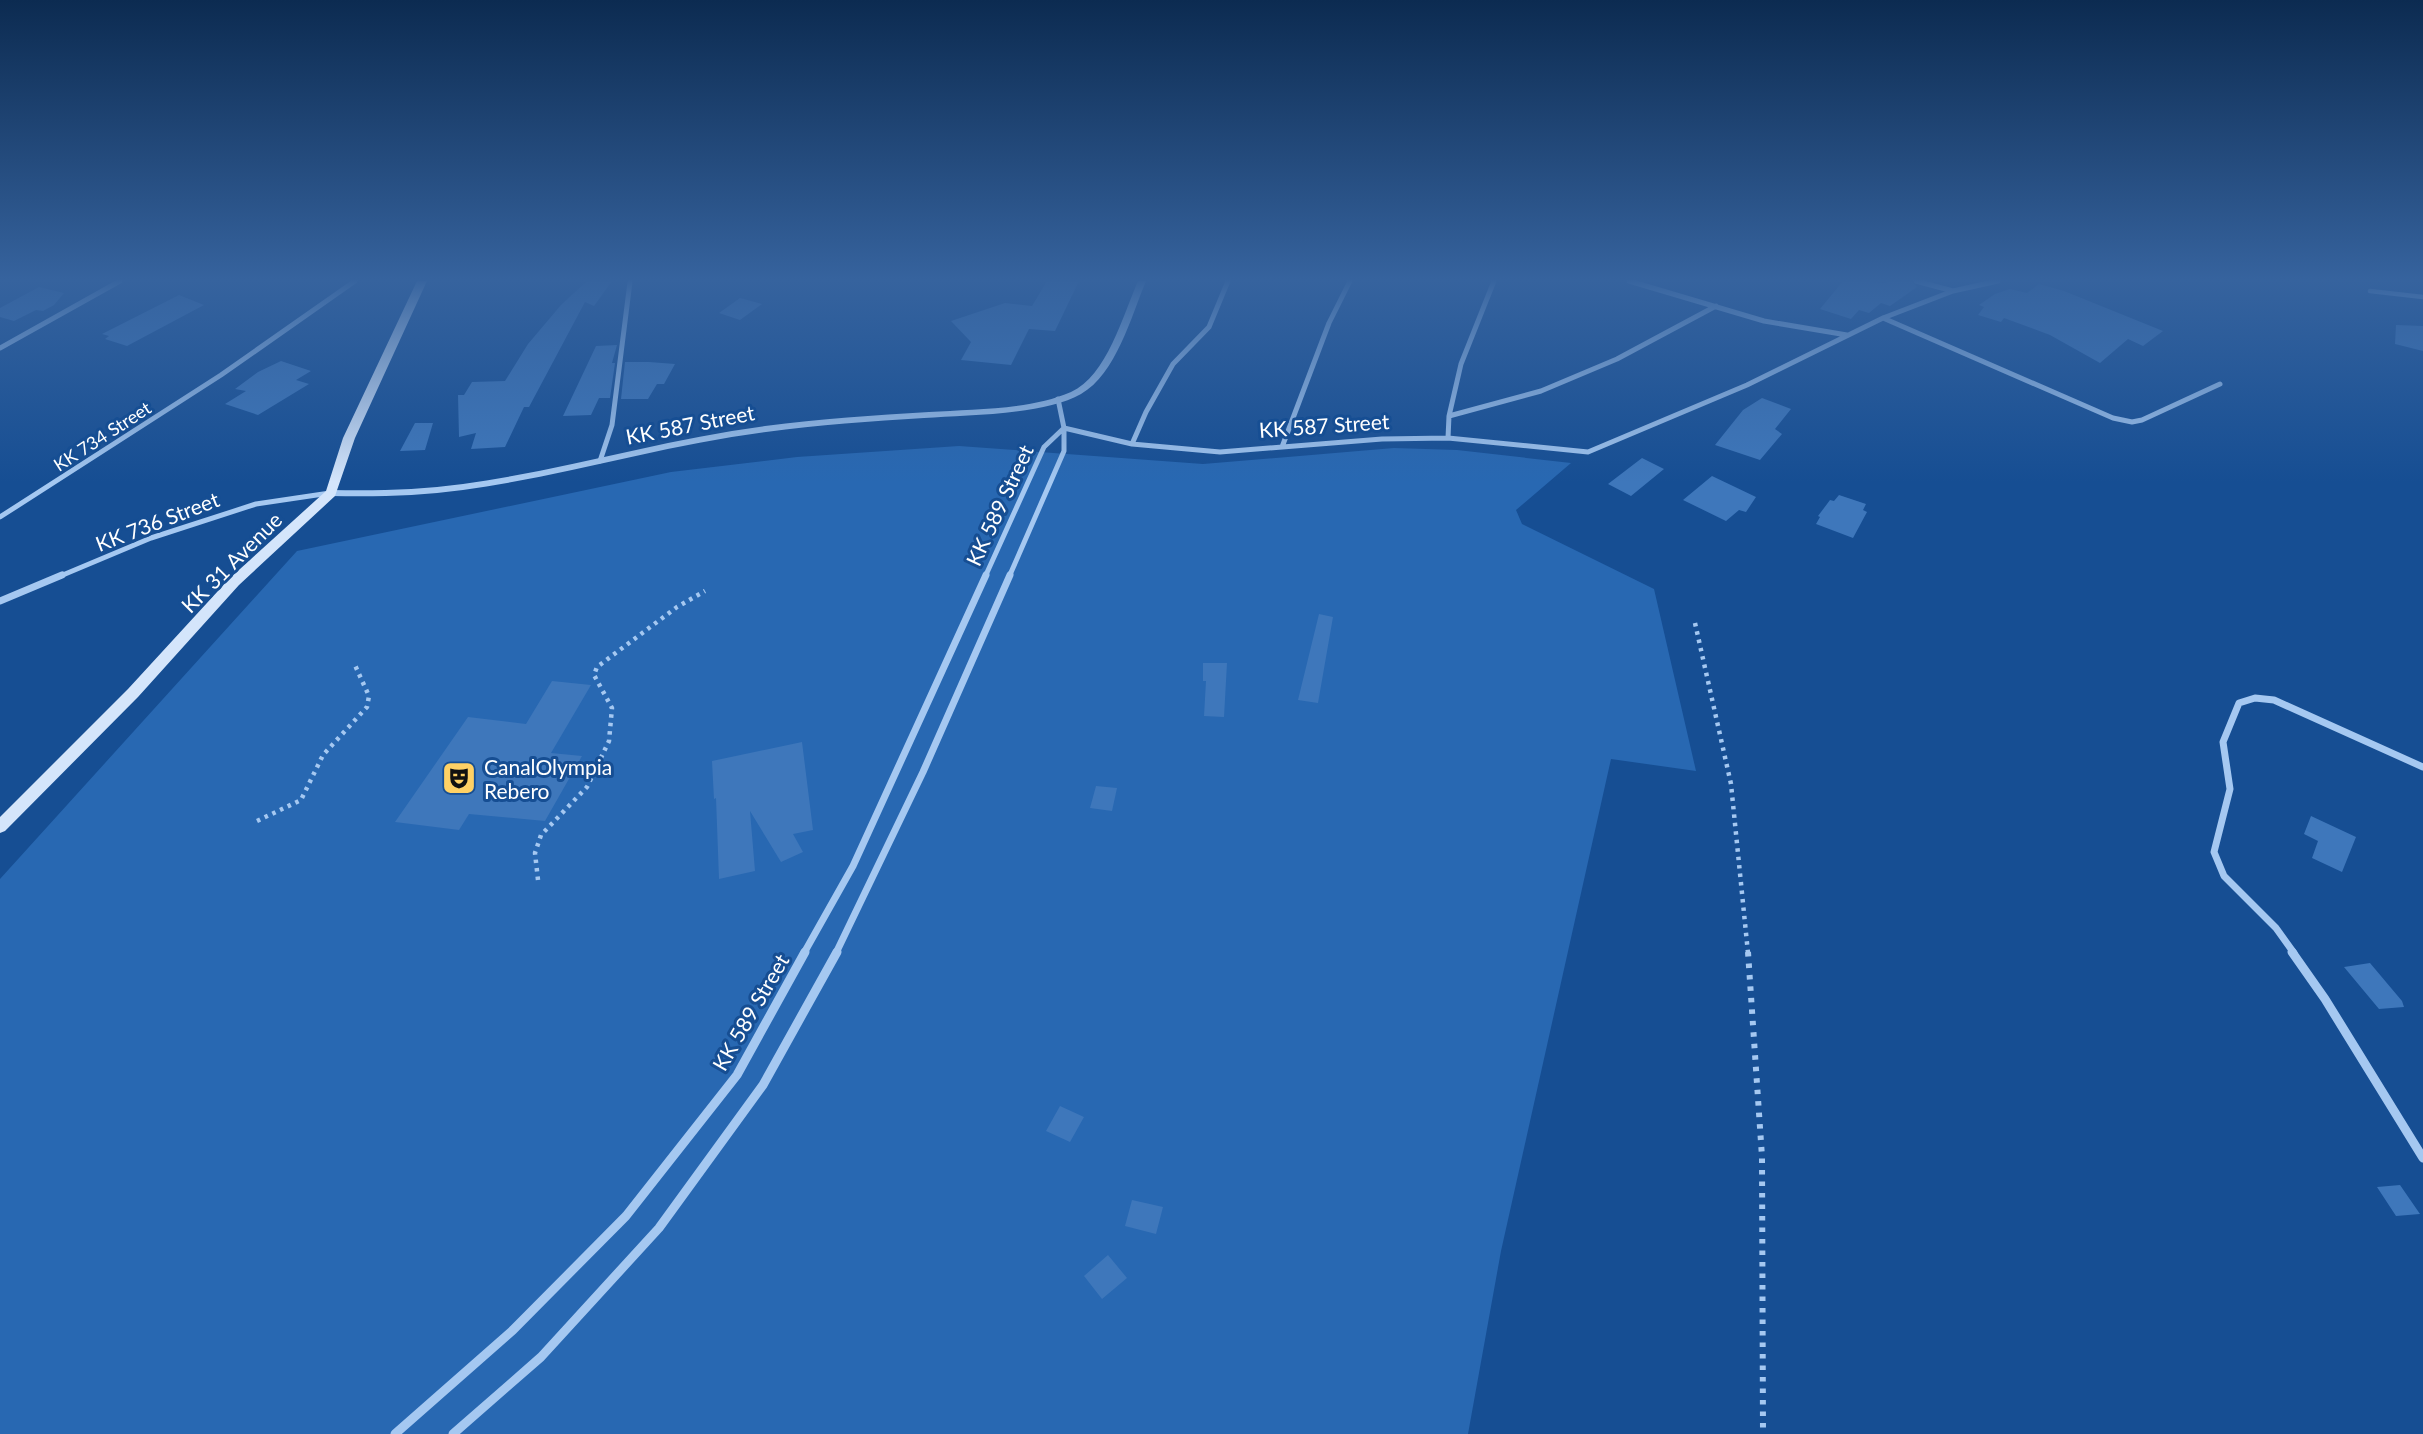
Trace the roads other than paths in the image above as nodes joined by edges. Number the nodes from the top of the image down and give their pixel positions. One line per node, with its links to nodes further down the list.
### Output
1 (260, 348): 20 (street, KK 734 Street)
2 (391, 348): 19 (main road, KK 31 Avenue)
3 (622, 348): 18 (street)
4 (1111, 348): 12 (street, KK 587 Street)
5 (1188, 348): 16 (street)
6 (1319, 348): 17 (street)
7 (1465, 348): 13 (street)
8 (1638, 348): 13 (street)
9 (1822, 348): 15 (street, KK 587 Street)
10 (1952, 348): 11 (street)
11 (2220, 384)
12 (1058, 399): 14 (street); 18 (street, KK 587 Street)
13 (1449, 416): 15 (street)
14 (1064, 428): 16 (street, KK 587 Street); 25 (street, KK 589 Street); 26 (street, KK 589 Street)
15 (1448, 438): 17 (street, KK 587 Street)
16 (1132, 444): 17 (street, KK 587 Street)
17 (1282, 447)
18 (600, 461): 19 (street, KK 587 Street)
19 (331, 493): 21 (street, KK 736 Street); 23 (main road, KK 31 Avenue)
20 (0, 517)
21 (0, 601)
22 (2423, 767): 24 (street)
23 (0, 827)
24 (2423, 1158)
25 (394, 1434)
26 (453, 1434)

